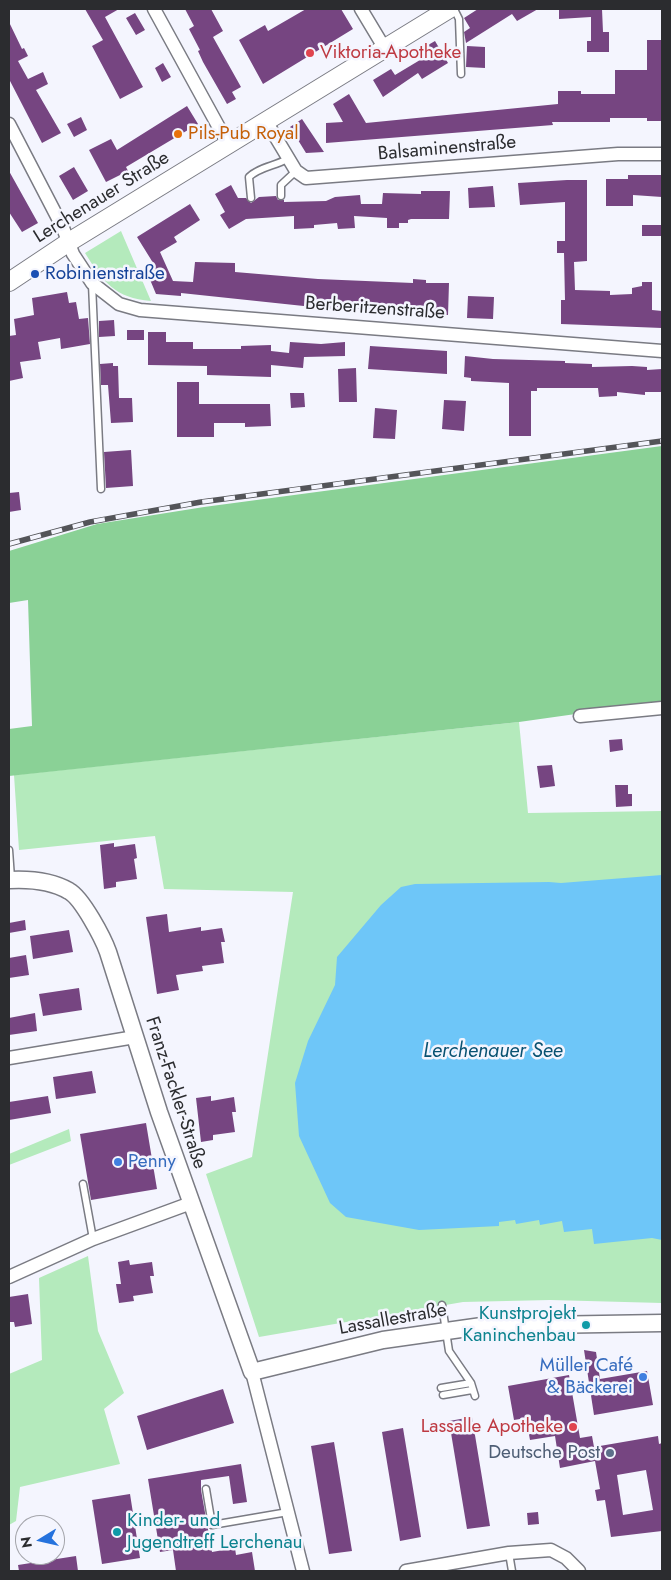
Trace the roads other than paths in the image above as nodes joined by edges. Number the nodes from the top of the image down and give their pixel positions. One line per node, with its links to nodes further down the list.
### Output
1 (154, 9): 9 (street)
2 (361, 9): 5 (street)
3 (449, 9): 5 (main road, Lerchenauer Straße)
4 (454, 9): 6 (lane)
5 (385, 48): 7 (main road, Lerchenauer Straße)
6 (462, 74)
7 (266, 122): 9 (main road, Lerchenauer Straße); 11 (street)
8 (9, 124): 15 (street, Berberitzenstraße)
9 (228, 144): 15 (main road, Lerchenauer Straße)
10 (662, 154): 12 (street, Balsaminenstraße)
11 (288, 159): 12 (street); 14 (lane)
12 (296, 171): 13 (lane)
13 (281, 196)
14 (251, 198)
15 (69, 242): 16 (main road, Lerchenauer Straße); 17 (street, Berberitzenstraße)
16 (9, 282)
17 (92, 283): 18 (street, Berberitzenstraße); 19 (lane, Berberitzenstraße)
18 (662, 351)
19 (101, 489)
20 (662, 708): 21 (street)
21 (580, 716)
22 (9, 850): 23 (lane)
23 (10, 879): 24 (street, Franz-Fackler-Straße)
24 (135, 1037): 25 (street); 27 (street, Franz-Fackler-Straße)
25 (9, 1058)
26 (83, 1184): 28 (lane)
27 (191, 1203): 28 (street); 33 (street, Franz-Fackler-Straße)
28 (93, 1238): 29 (street)
29 (9, 1277)
30 (442, 1305): 32 (lane)
31 (662, 1324): 32 (street, Lassallestraße)
32 (446, 1331): 33 (street, Lassallestraße); 34 (lane)
33 (252, 1372): 36 (street)
34 (442, 1392)
35 (206, 1489): 36 (lane)
36 (288, 1512): 38 (street)
37 (509, 1554): 39 (street); 40 (lane); 41 (street)
38 (304, 1571)
39 (406, 1571)
40 (512, 1571)
41 (579, 1571)

